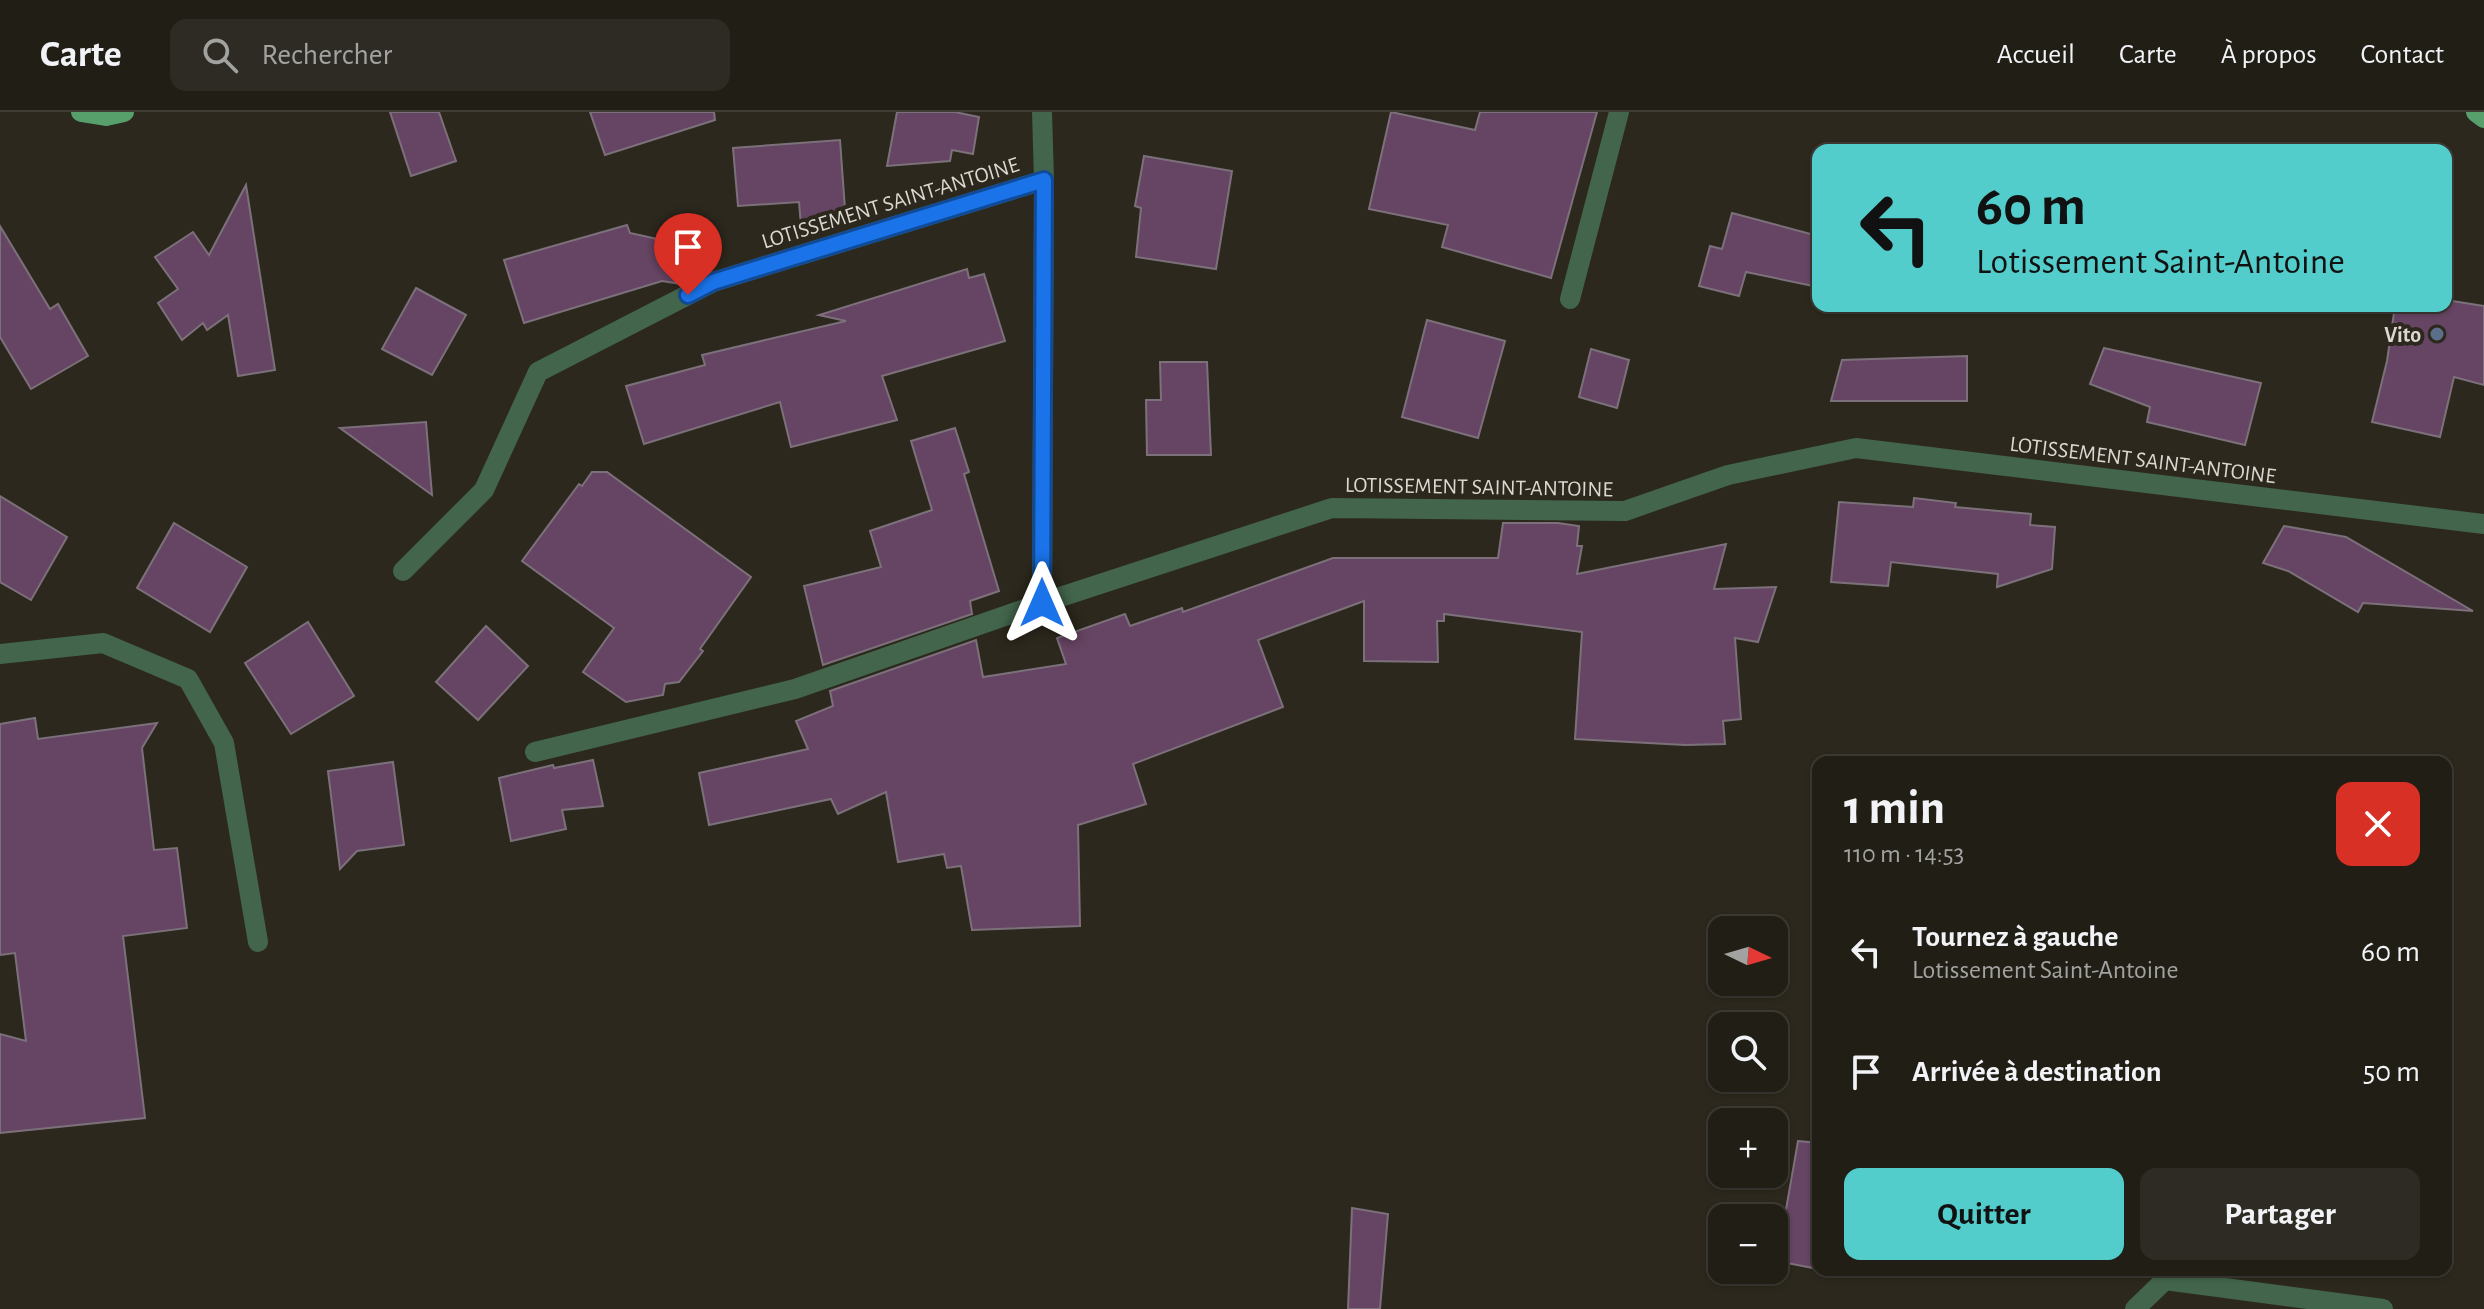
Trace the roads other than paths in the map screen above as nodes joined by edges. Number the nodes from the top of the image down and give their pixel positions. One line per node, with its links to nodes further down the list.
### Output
1 (81, 112): 2 (main road)
2 (124, 112)
3 (1042, 112): 7 (street, LOTISSEMENT SAINT-ANTOINE)
4 (1619, 112): 8 (street)
5 (2476, 112): 6 (main road)
6 (2484, 118)
7 (1044, 180): 10 (street, LOTISSEMENT SAINT-ANTOINE); 11 (street, LOTISSEMENT SAINT-ANTOINE)
8 (1570, 299)
9 (2484, 524): 11 (street, LOTISSEMENT SAINT-ANTOINE)
10 (403, 571)
11 (1042, 603): 13 (street)
12 (0, 654): 14 (street)
13 (535, 752)
14 (258, 942)
15 (2135, 1309): 16 (street)
16 (2383, 1309)

